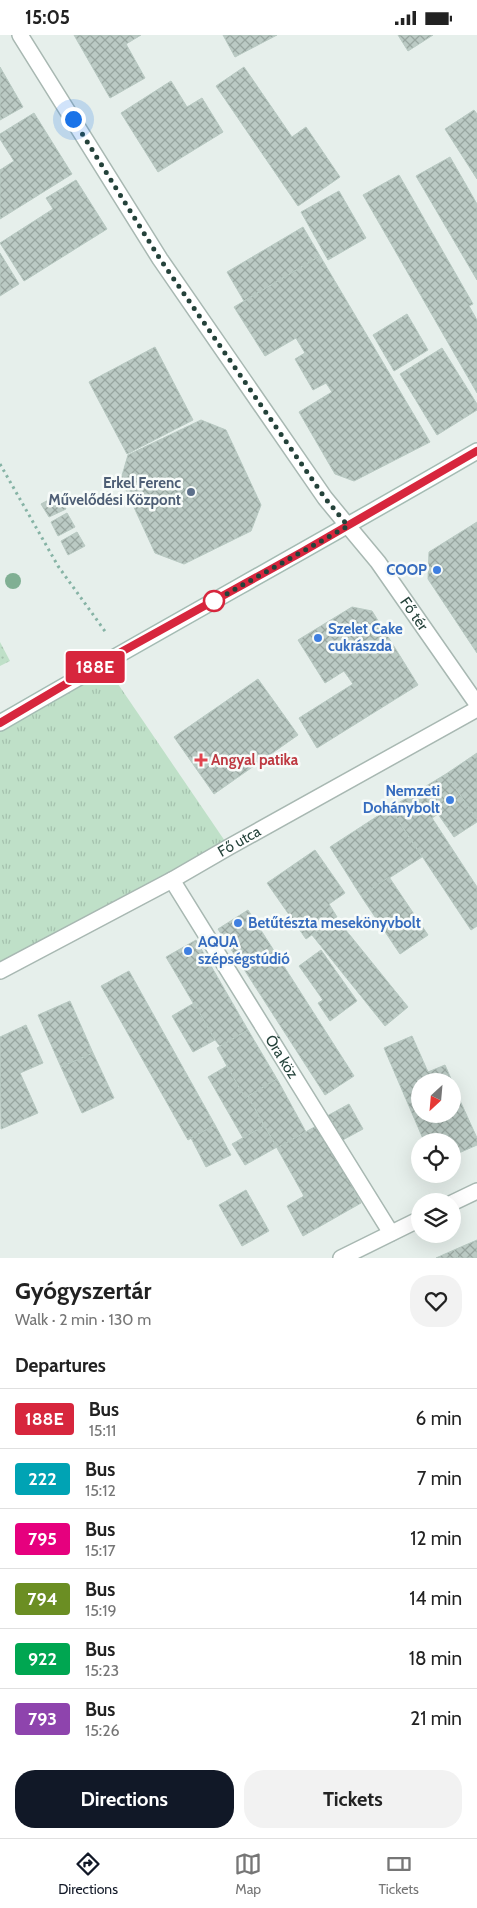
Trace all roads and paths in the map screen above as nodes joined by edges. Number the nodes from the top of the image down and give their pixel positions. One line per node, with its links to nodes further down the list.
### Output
1 (20, 35): 4 (street, Fő tér)
2 (477, 451): 4 (street)
3 (0, 464): 5 (path)
4 (348, 526): 5 (street); 6 (street, Fő tér)
5 (120, 653): 8 (street)
6 (477, 704)
7 (477, 709): 9 (street, Fő utca)
8 (0, 723)
9 (172, 880): 10 (street, Fő utca); 14 (street, Óra köz)
10 (0, 971)
11 (477, 1191): 12 (street)
12 (461, 1199)
13 (411, 1224): 14 (street)
14 (392, 1233): 15 (street)
15 (341, 1258)

